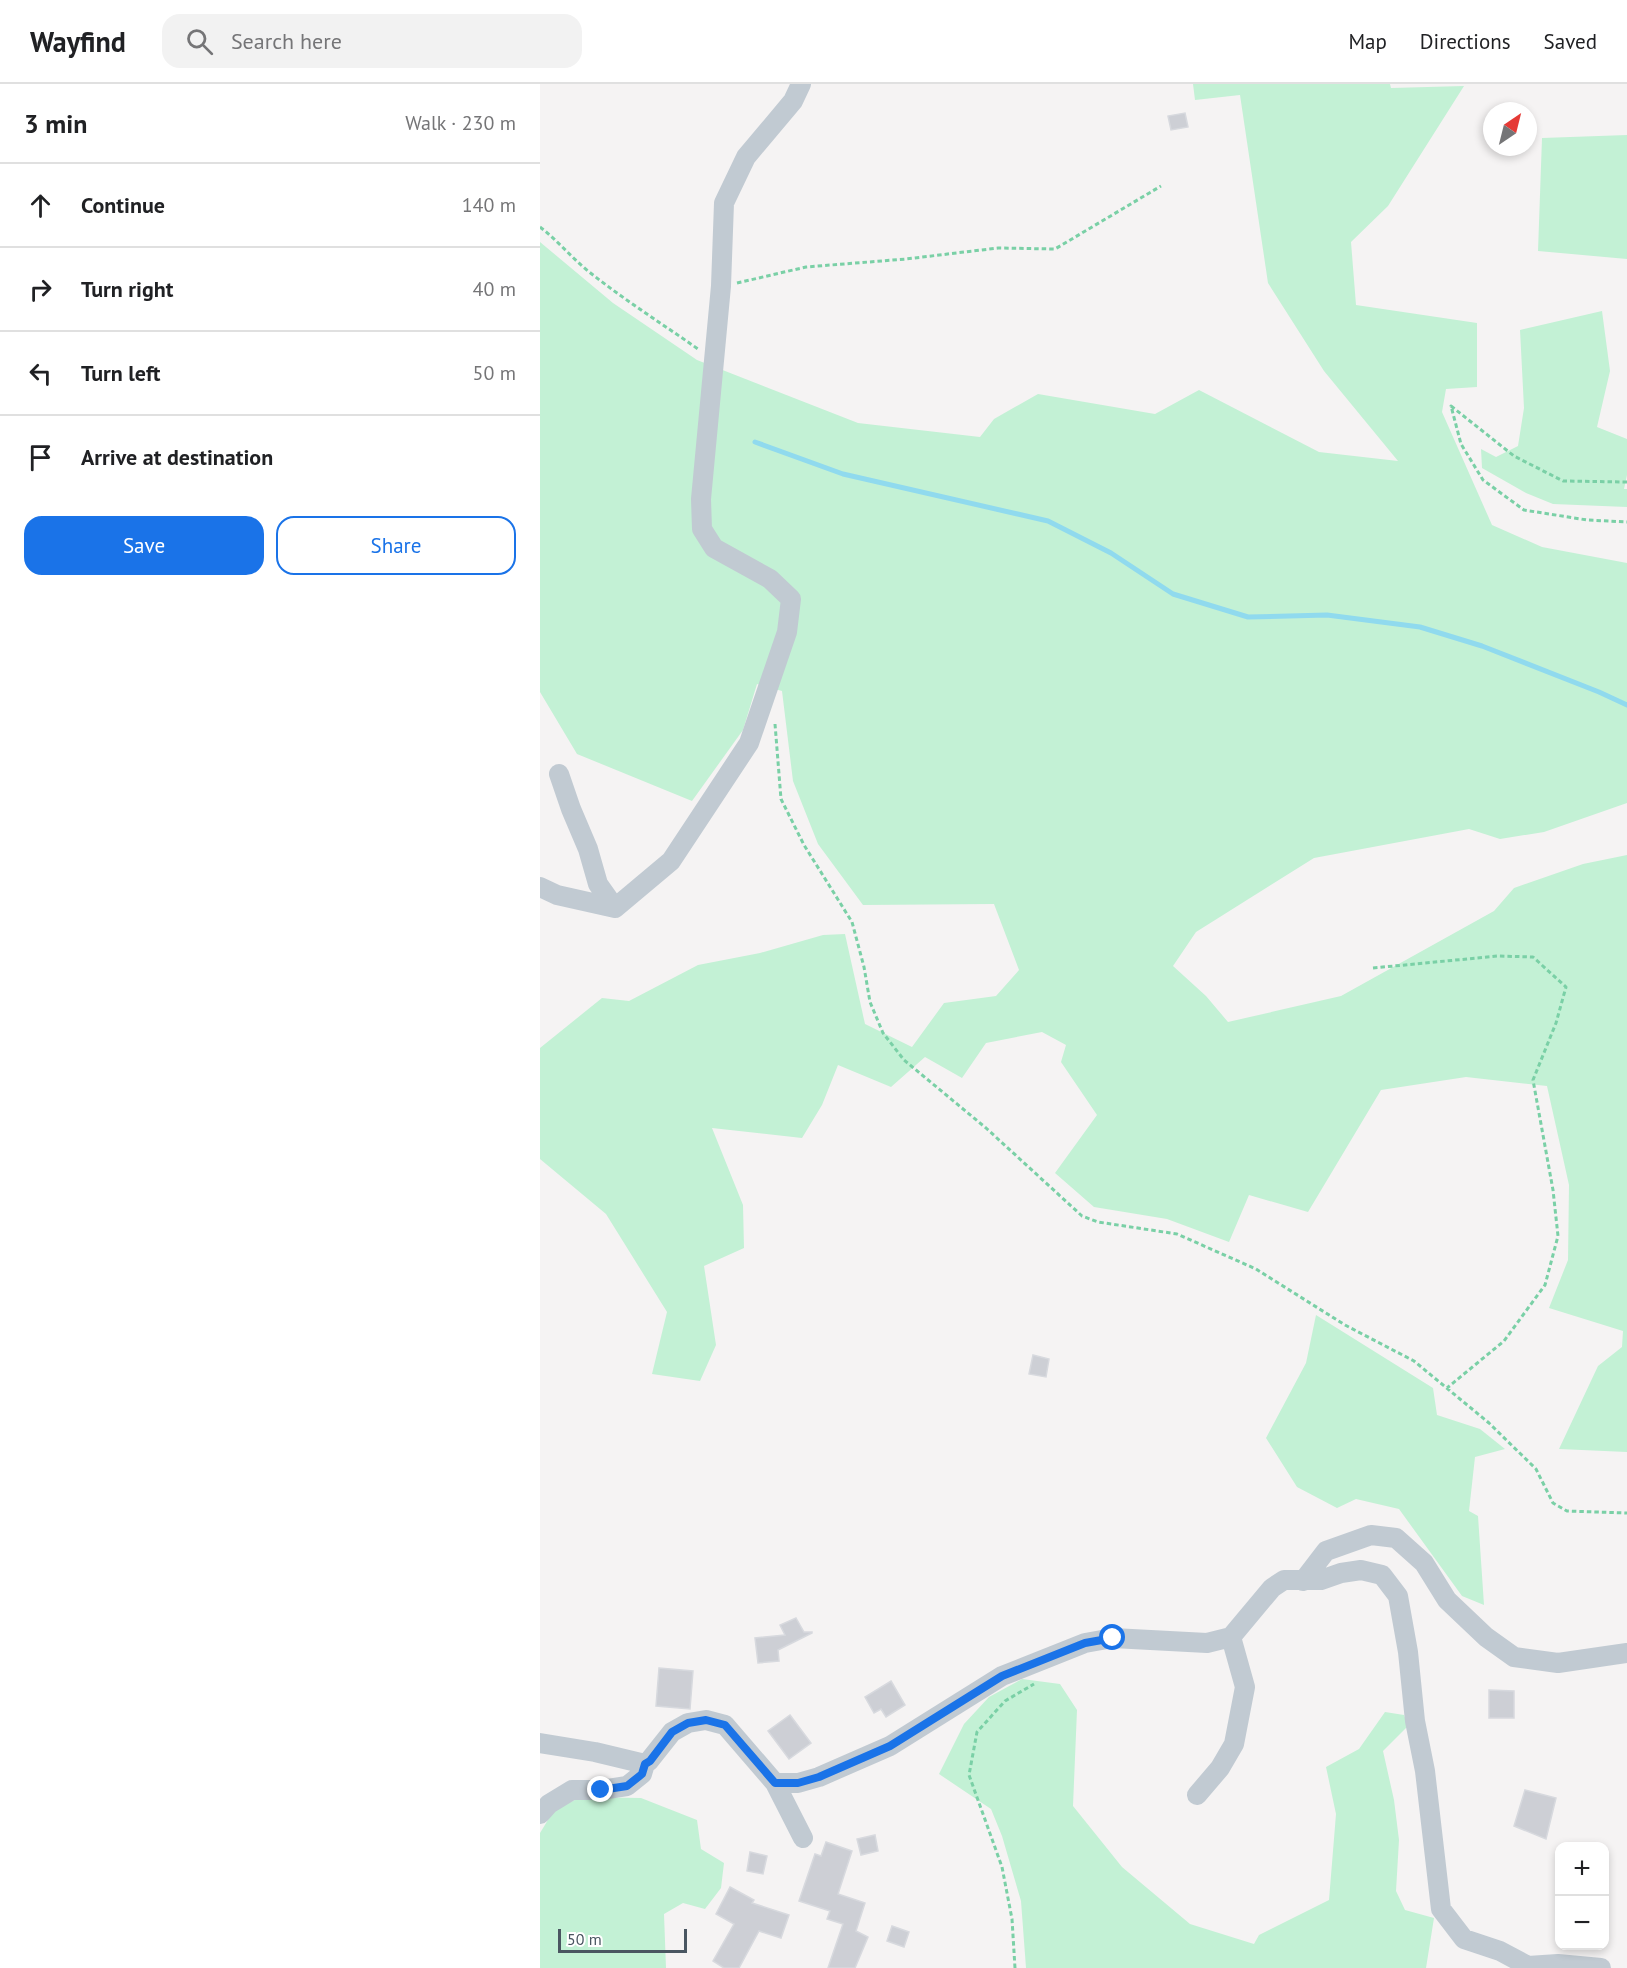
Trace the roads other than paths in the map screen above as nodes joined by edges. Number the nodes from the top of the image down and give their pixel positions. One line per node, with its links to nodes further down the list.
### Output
1 (801, 84): 4 (street)
2 (559, 774): 4 (street)
3 (540, 887): 4 (street)
4 (615, 908)
5 (1303, 1581): 6 (street); 7 (street); 14 (street)
6 (1231, 1637): 10 (street); 11 (street)
7 (1627, 1653)
8 (540, 1743): 9 (street)
9 (645, 1764): 10 (street); 12 (street)
10 (775, 1783): 13 (street)
11 (1197, 1795)
12 (540, 1814)
13 (803, 1838)
14 (1601, 1968)

